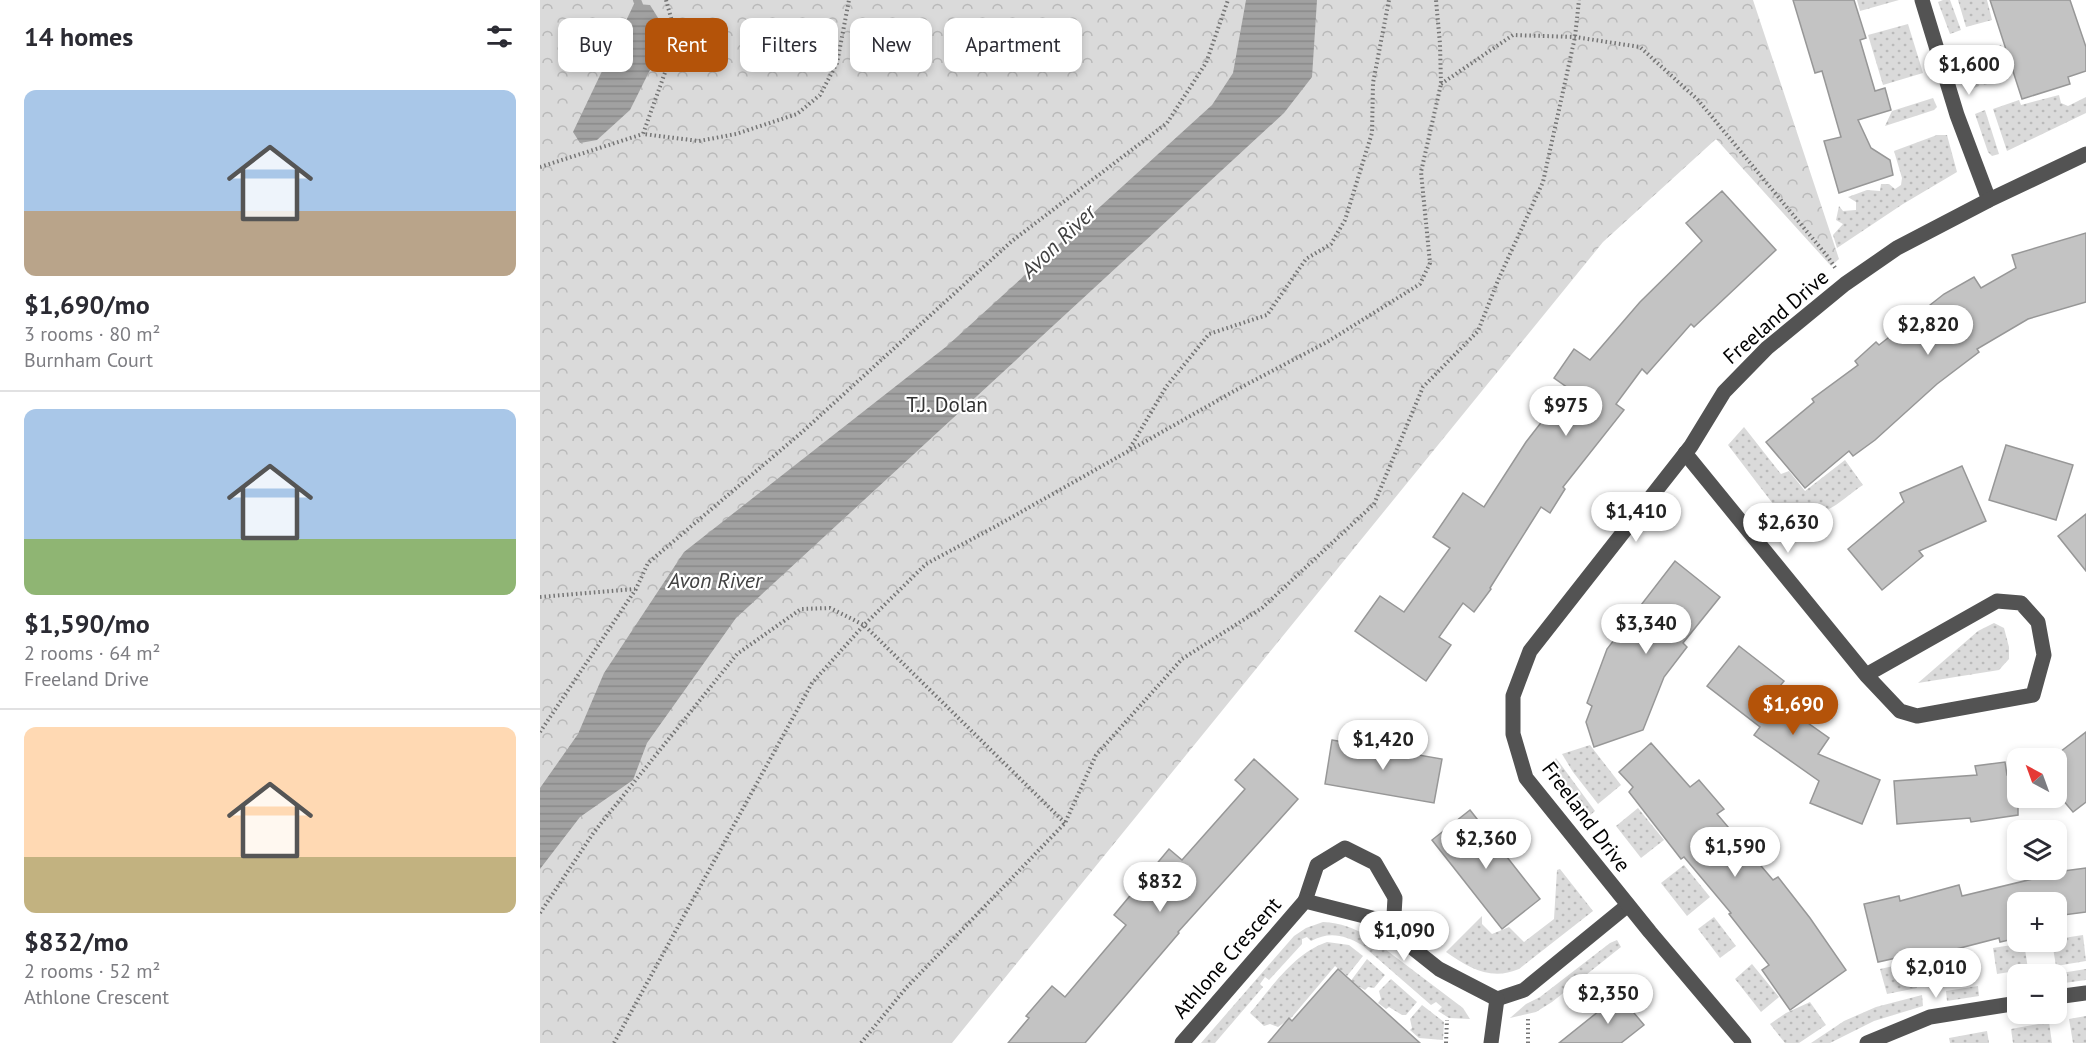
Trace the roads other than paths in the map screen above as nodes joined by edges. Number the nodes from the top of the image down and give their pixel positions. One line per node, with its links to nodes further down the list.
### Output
1 (1922, 0): 3 (street)
2 (2086, 154): 3 (street, Freeland Drive)
3 (1989, 200): 4 (street, Freeland Drive)
4 (1685, 453): 5 (street); 7 (street, Freeland Drive)
5 (1866, 675): 5 (street)
6 (1305, 901): 8 (street, Athlone Crescent); 8 (street, Athlone Crescent); 13 (street, Athlone Crescent)
7 (1628, 905): 11 (street); 15 (street, Freeland Drive)
8 (1393, 932): 11 (street, Athlone Crescent)
9 (2086, 993): 10 (street)
10 (2067, 996)
11 (1497, 999): 14 (street)
12 (2007, 1005): 16 (street)
13 (1182, 1043)
14 (1491, 1043)
15 (1744, 1043)
16 (1867, 1043)

